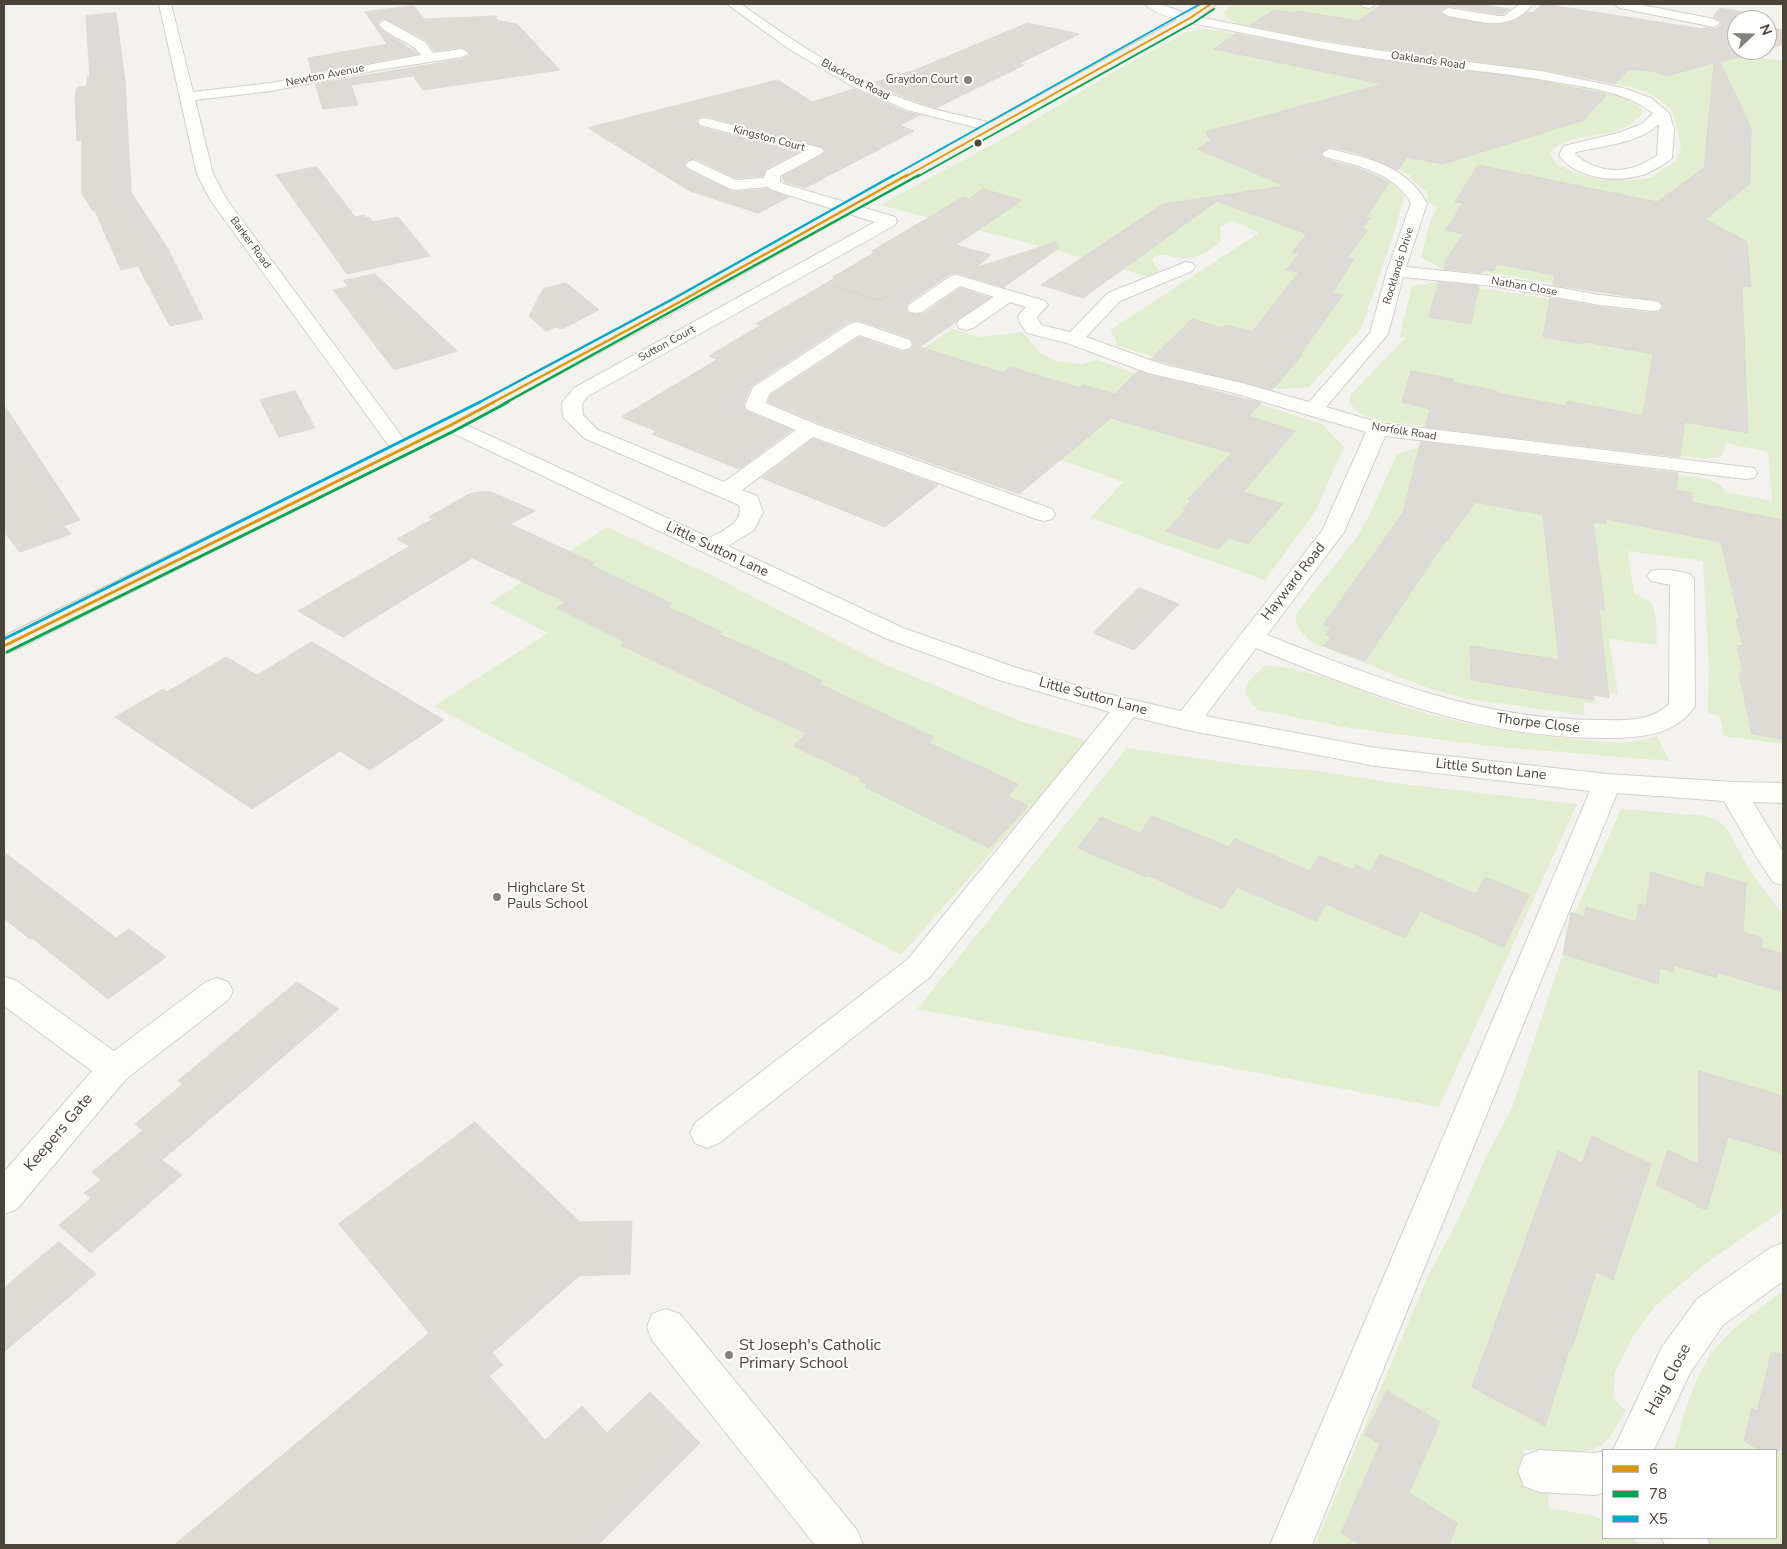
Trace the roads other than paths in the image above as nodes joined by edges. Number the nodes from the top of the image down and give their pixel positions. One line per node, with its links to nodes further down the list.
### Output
1 (165, 4): 15 (street, Barker Road)
2 (733, 4): 18 (street, Blackroot Road)
3 (1151, 4): 8 (street, Oaklands Road)
4 (1527, 4): 9 (street)
5 (1620, 4): 10 (street)
6 (1689, 4): 10 (street)
7 (1208, 5): 8 (main road)
8 (1187, 11): 16 (street, Oaklands Road); 18 (main road)
9 (1448, 12)
10 (1669, 12): 11 (street)
11 (1714, 22)
12 (385, 24): 14 (street)
13 (462, 53): 14 (street, Newton Avenue)
14 (429, 58): 15 (street, Newton Avenue)
15 (187, 97): 35 (street, Barker Road)
16 (1662, 113): 16 (street)
17 (705, 122): 21 (street, Kingston Court)
18 (990, 127): 22 (main road)
19 (1330, 155): 24 (street, Rocklands Drive)
20 (693, 165): 21 (street)
21 (772, 182): 22 (street)
22 (848, 207): 32 (main road); 37 (street, Sutton Court)
23 (1186, 267): 29 (street)
24 (1396, 270): 26 (street, Nathan Close); 31 (street, Rocklands Drive)
25 (1008, 295): 27 (street); 28 (street); 29 (street, Norfolk Road)
26 (1653, 307)
27 (916, 308)
28 (966, 324)
29 (1074, 339): 31 (street, Norfolk Road)
30 (903, 344): 34 (street)
31 (1313, 410): 33 (street, Norfolk Road)
32 (450, 425): 35 (main road); 39 (street, Little Sutton Lane)
33 (1378, 429): 36 (street, Norfolk Road); 41 (street, Hayward Road)
34 (811, 430): 37 (street); 38 (street)
35 (402, 450): 42 (main road)
36 (1745, 472)
37 (726, 491): 39 (street, Sutton Court)
38 (1044, 514)
39 (711, 547): 43 (street, Little Sutton Lane)
40 (1659, 576): 41 (street, Thorpe Close)
41 (1250, 637): 44 (street, Hayward Road)
42 (6, 640)
43 (1128, 708): 44 (street, Little Sutton Lane); 52 (street)
44 (1187, 721): 45 (street, Little Sutton Lane)
45 (1607, 783): 46 (street, Little Sutton Lane); 60 (street)
46 (1732, 792): 47 (street, Little Sutton Lane); 48 (street)
47 (1783, 793)
48 (1783, 874)
49 (4, 989): 51 (street)
50 (217, 991): 51 (street, Keepers Gate)
51 (114, 1069): 53 (street, Keepers Gate)
52 (707, 1134)
53 (4, 1198)
54 (1783, 1260): 56 (street, Haig Close)
55 (666, 1327): 59 (street)
56 (1633, 1449)
57 (1539, 1471): 58 (street)
58 (1602, 1472)
59 (842, 1545)
60 (1291, 1545)

